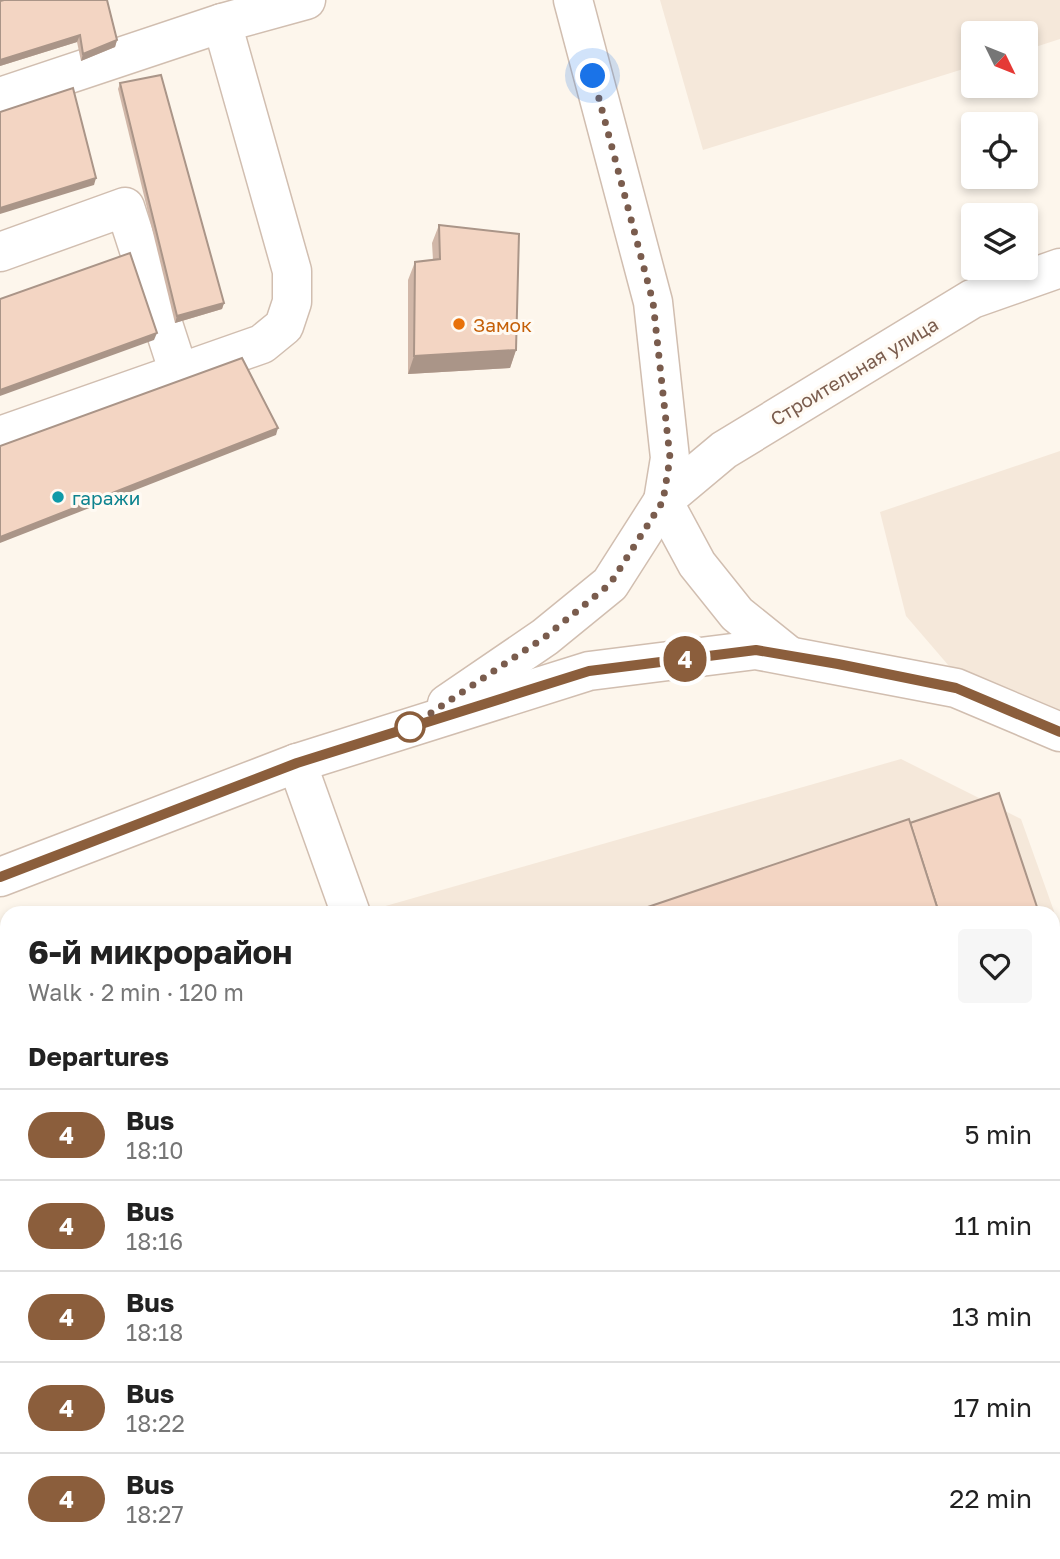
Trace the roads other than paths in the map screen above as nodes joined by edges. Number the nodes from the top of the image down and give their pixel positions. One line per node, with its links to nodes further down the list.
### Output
1 (306, 0): 3 (street)
2 (573, 0): 9 (street)
3 (222, 23): 4 (street); 7 (street)
4 (0, 97)
5 (0, 252): 7 (street)
6 (1060, 268): 9 (street, Строительная улица)
7 (179, 373): 8 (street)
8 (0, 436)
9 (663, 501): 10 (street); 11 (street)
10 (788, 655): 11 (street); 12 (street)
11 (414, 726): 13 (street)
12 (1054, 735)
13 (297, 763): 14 (street); 15 (street)
14 (0, 877)
15 (348, 906)

